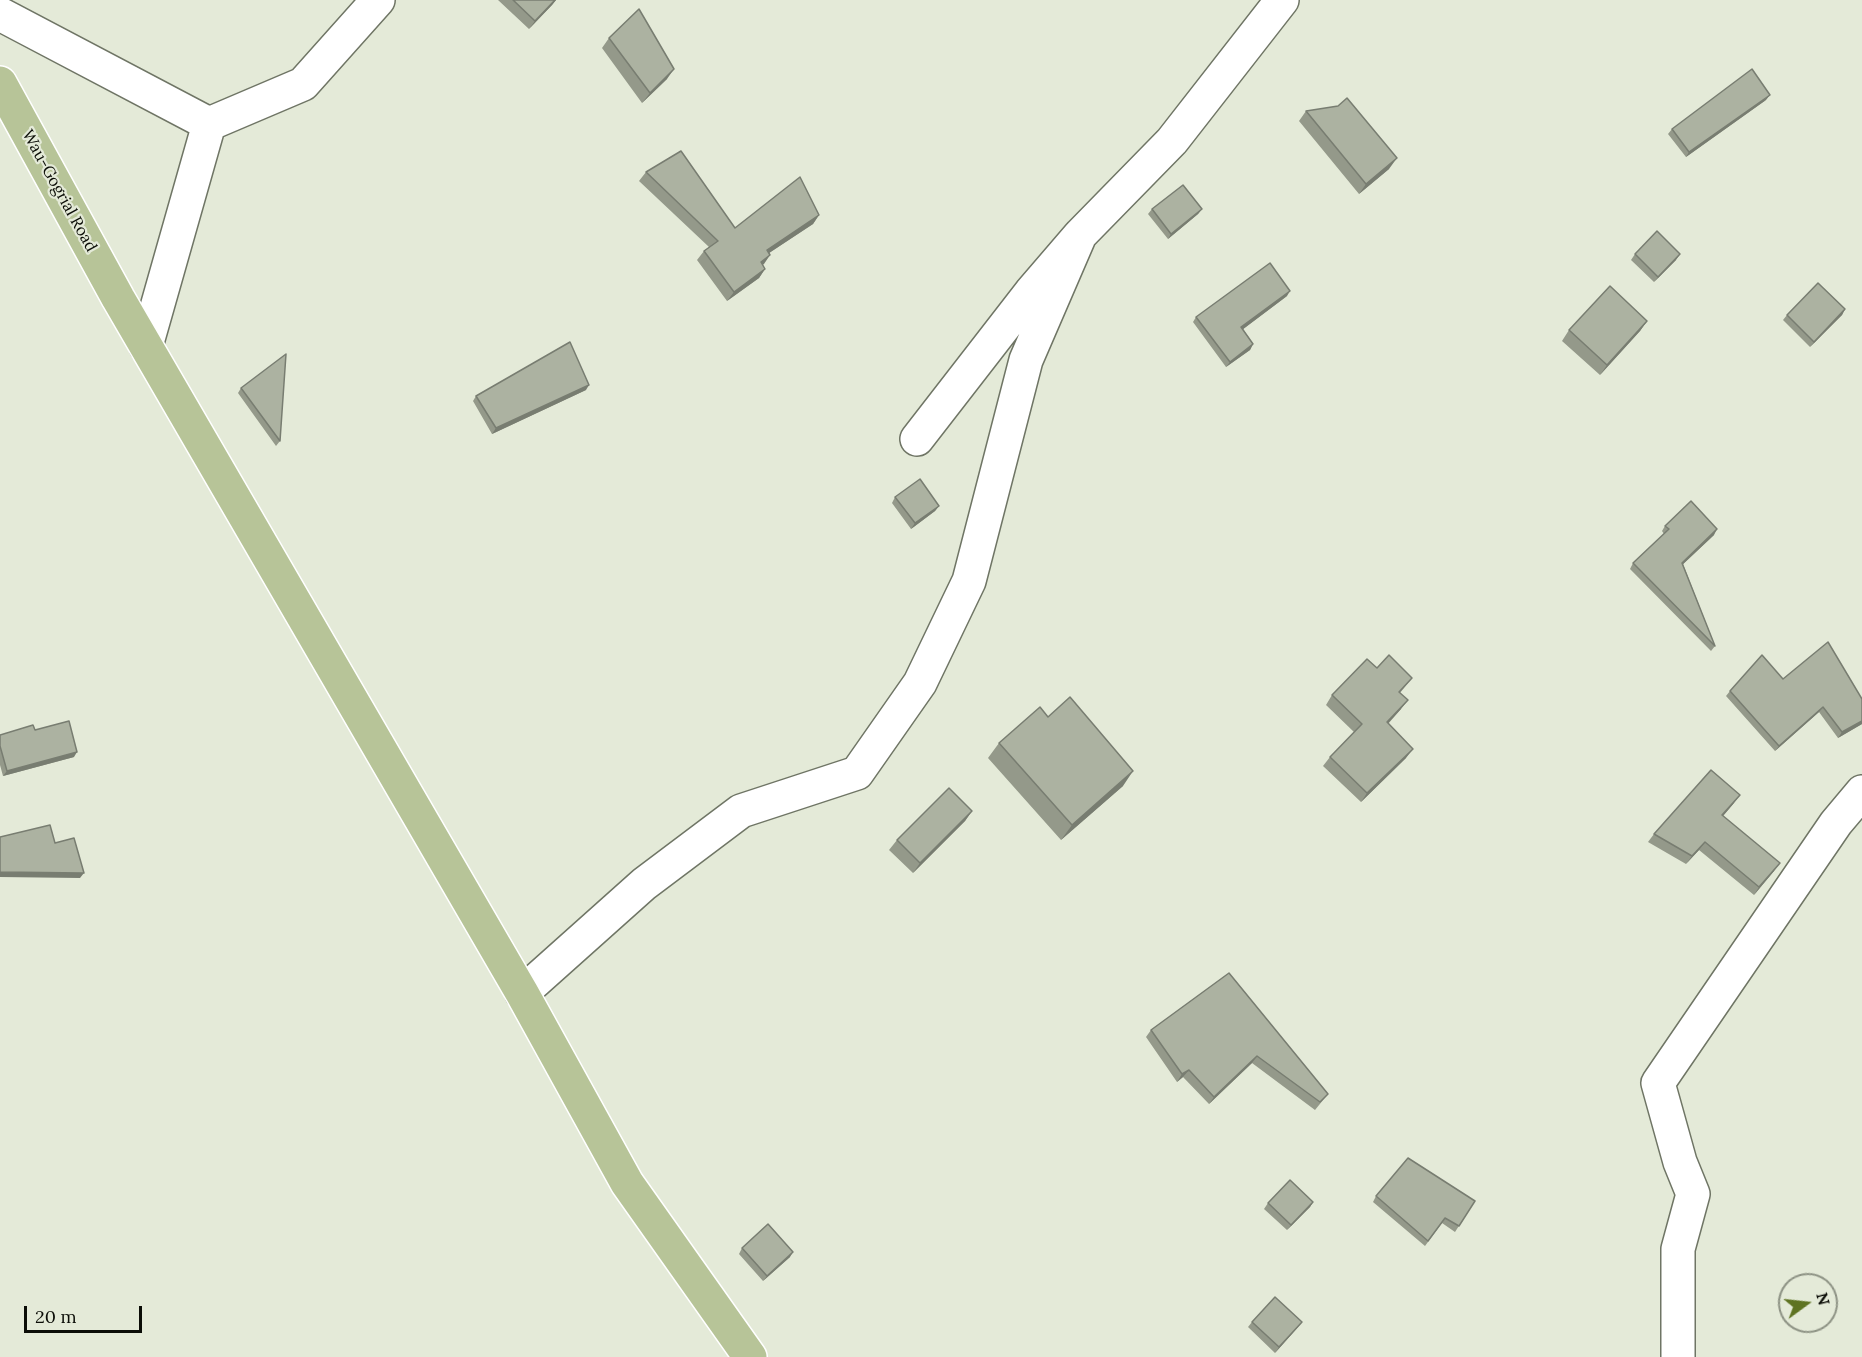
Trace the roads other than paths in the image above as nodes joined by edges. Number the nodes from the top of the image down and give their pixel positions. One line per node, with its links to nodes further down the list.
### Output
1 (378, 0): 5 (street)
2 (1282, 0): 6 (street)
3 (0, 14): 5 (street)
4 (0, 83): 7 (main road, Wau-Gogrial Road)
5 (209, 124): 7 (street)
6 (1080, 234): 8 (street); 10 (street)
7 (146, 346): 10 (main road, Wau-Gogrial Road)
8 (917, 439)
9 (1862, 792): 12 (street)
10 (522, 993): 11 (main road, Wau-Gogrial Road)
11 (750, 1357)
12 (1678, 1357)

